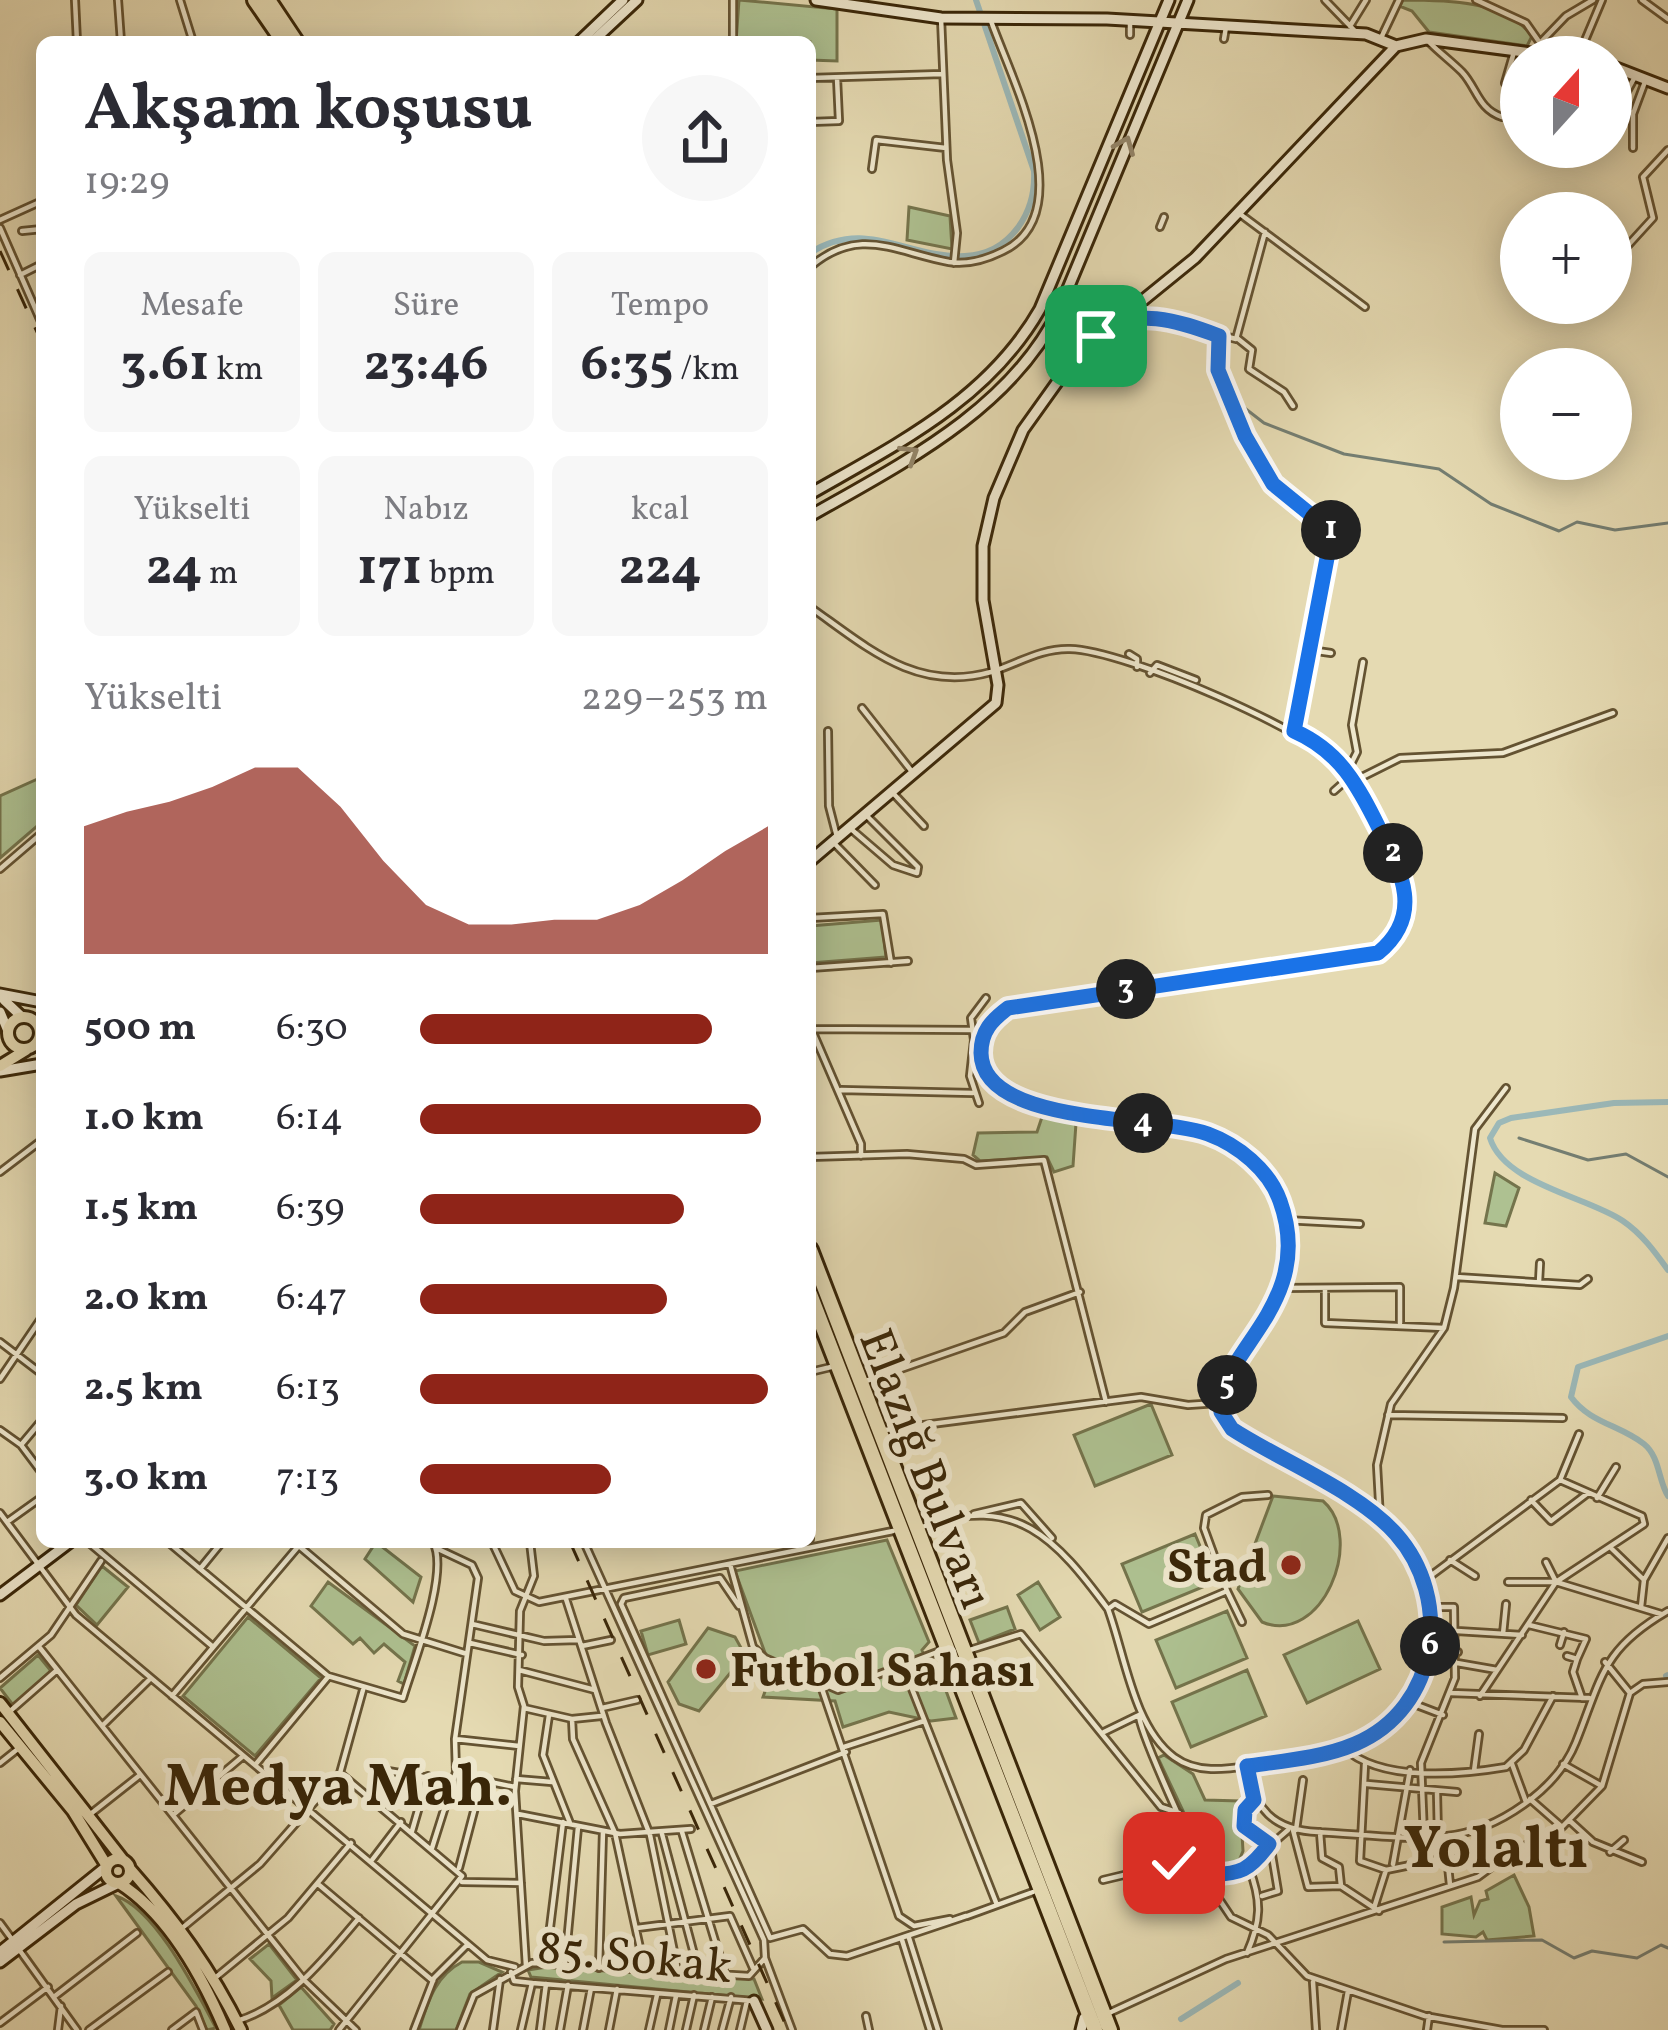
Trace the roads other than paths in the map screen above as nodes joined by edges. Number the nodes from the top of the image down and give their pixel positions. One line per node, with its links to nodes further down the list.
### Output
1 (75, 0): 28 (street)
2 (118, 0): 29 (street)
3 (180, 0): 30 (street)
4 (251, 0): 31 (highway)
5 (271, 0): 32 (highway)
6 (623, 0): 33 (street)
7 (638, 0): 34 (street)
8 (734, 0): 35 (street)
9 (816, 0): 21 (street)
10 (984, 0): 20 (street)
11 (1169, 0): 24 (street)
12 (1187, 0): 25 (street)
13 (1325, 0): 26 (street)
14 (1366, 0): 26 (street)
15 (1399, 0): 40 (street)
16 (1475, 0): 36 (street)
17 (1593, 0): 37 (street)
18 (1602, 0): 38 (street)
19 (1642, 0): 22 (street)
20 (983, 17): 21 (street); 23 (street); 68 (street)
21 (940, 18): 43 (street)
22 (1668, 19)
23 (1130, 20): 24 (street); 27 (street)
24 (1158, 22): 25 (street); 78 (street)
25 (1177, 24): 26 (street); 79 (street, one-way to 25)
26 (1354, 30): 40 (street)
27 (1130, 35)
28 (77, 36)
29 (121, 36)
30 (191, 36)
31 (275, 36)
32 (295, 36)
33 (585, 36)
34 (599, 36)
35 (733, 36)
36 (1531, 36)
37 (1549, 36)
38 (1587, 36)
39 (1426, 39): 41 (street); 42 (street); 51 (street)
40 (1381, 40): 41 (street)
41 (1396, 46): 60 (street)
42 (1500, 50)
43 (944, 74): 45 (street); 54 (street)
44 (1632, 74): 46 (street)
45 (836, 77): 47 (street); 52 (street)
46 (1641, 77): 48 (street); 49 (street); 50 (street)
47 (816, 78)
48 (1668, 88)
49 (1632, 89)
50 (1633, 114): 55 (street)
51 (1500, 117)
52 (816, 122)
53 (926, 146): 54 (street); 57 (street); 58 (street)
54 (946, 148): 68 (street)
55 (1633, 148)
56 (1668, 150): 67 (street)
57 (924, 157)
58 (872, 169)
59 (36, 204): 62 (street)
60 (1240, 214): 66 (street); 74 (street)
61 (1165, 217): 63 (street)
62 (0, 224): 71 (street)
63 (1160, 227)
64 (36, 230): 65 (street)
65 (22, 231)
66 (1265, 232): 72 (street); 76 (street)
67 (1632, 241)
68 (955, 258): 69 (street)
69 (816, 263)
70 (36, 267): 71 (street)
71 (20, 275): 73 (street)
72 (1365, 307)
73 (36, 310)
74 (1107, 327): 75 (street); 86 (street)
75 (1219, 336): 76 (street); 81 (street)
76 (1237, 338): 77 (street)
77 (1293, 406)
78 (816, 490)
79 (816, 508)
80 (816, 611): 86 (street)
81 (1310, 650): 82 (street); 92 (street)
82 (1331, 653)
83 (1129, 655): 85 (street)
84 (1363, 662): 96 (street)
85 (1137, 668): 86 (street); 87 (street)
86 (995, 671): 95 (street)
87 (1150, 673): 88 (street); 92 (street)
88 (1196, 680)
89 (862, 708): 95 (street)
90 (1613, 713): 94 (street)
91 (828, 731): 103 (street)
92 (1294, 731): 96 (street)
93 (1485, 746): 94 (street)
94 (1480, 756): 96 (street)
95 (913, 772): 98 (street)
96 (1352, 775): 97 (street); 124 (street)
97 (1334, 791)
98 (892, 792): 99 (street); 100 (street)
99 (866, 814): 101 (street); 101 (street)
100 (924, 826)
101 (850, 828): 103 (street)
102 (36, 838): 105 (street)
103 (835, 839): 104 (street); 106 (street)
104 (816, 856)
105 (0, 869)
106 (875, 885)
107 (816, 918): 109 (street)
108 (908, 961): 109 (street)
109 (891, 963): 110 (street)
110 (816, 968)
111 (0, 995): 113 (street); 116 (street)
112 (986, 998): 119 (street)
113 (36, 1000)
114 (0, 1012): 120 (street)
115 (36, 1014): 116 (main road)
116 (24, 1017): 117 (main road); 120 (main road)
117 (36, 1022)
118 (816, 1028): 119 (street)
119 (971, 1030): 121 (street)
120 (6, 1034): 125 (main road)
121 (974, 1040): 124 (street); 131 (street)
122 (816, 1041): 134 (street)
123 (36, 1042): 125 (main road)
124 (982, 1044): 137 (street)
125 (27, 1050): 126 (street); 128 (main road)
126 (36, 1058)
127 (36, 1064): 128 (street)
128 (0, 1068)
129 (1506, 1088): 141 (street)
130 (841, 1090): 131 (street)
131 (973, 1094): 132 (street)
132 (979, 1103)
133 (36, 1145): 136 (street)
134 (861, 1156): 135 (street); 147 (street)
135 (816, 1157)
136 (0, 1172)
137 (1286, 1220): 138 (street); 145 (street)
138 (1360, 1224)
139 (1540, 1263): 143 (street)
140 (816, 1266): 159 (highway)
141 (1456, 1277): 143 (street); 152 (street)
142 (1588, 1279): 143 (street)
143 (1540, 1282)
144 (816, 1286): 363 (highway, Elazığ Bulvarı)
145 (1281, 1288): 146 (street); 161 (street)
146 (1324, 1288): 149 (street); 149 (street)
147 (1081, 1291): 159 (street); 160 (street)
148 (816, 1309): 423 (highway, Elazığ Bulvarı)
149 (1400, 1323): 152 (street)
150 (36, 1326): 154 (street)
151 (816, 1328): 155 (highway)
152 (1444, 1328): 162 (street)
153 (0, 1342): 154 (street)
154 (17, 1354): 156 (street); 158 (street)
155 (831, 1367): 157 (street); 182 (highway)
156 (36, 1369)
157 (816, 1371)
158 (0, 1379)
159 (861, 1383): 166 (highway)
160 (1106, 1402): 161 (street); 166 (street)
161 (1220, 1403): 179 (street)
162 (1388, 1415): 163 (street); 179 (street)
163 (1563, 1418)
164 (36, 1427): 168 (street)
165 (0, 1430): 168 (street)
166 (879, 1430): 181 (highway)
167 (1579, 1434): 171 (street)
168 (21, 1445): 169 (street)
169 (36, 1465)
170 (1616, 1467): 174 (street)
171 (1560, 1480): 172 (street); 175 (street)
172 (1588, 1493): 174 (street); 175 (street)
173 (1268, 1495): 211 (street)
174 (1598, 1498): 198 (street)
175 (1531, 1500): 200 (street)
176 (36, 1501): 180 (street)
177 (0, 1513): 180 (street)
178 (968, 1515): 181 (street); 184 (street); 184 (street)
179 (1380, 1520): 206 (street)
180 (7, 1522): 202 (street)
181 (917, 1529): 240 (highway)
182 (893, 1531): 185 (street); 239 (highway)
183 (1668, 1538): 207 (street)
184 (1054, 1540): 221 (street)
185 (816, 1541)
186 (62, 1548): 202 (street)
187 (93, 1548): 199 (street)
188 (175, 1548): 204 (street)
189 (217, 1548): 204 (street)
190 (297, 1548): 220 (street)
191 (304, 1548): 232 (street)
192 (436, 1548): 232 (street)
193 (441, 1548): 224 (street)
194 (495, 1548): 213 (street)
195 (531, 1548): 213 (street)
196 (587, 1548): 210 (street)
197 (788, 1548): 203 (street)
198 (1612, 1549): 207 (street); 209 (street)
199 (102, 1559): 219 (street); 237 (street)
200 (1450, 1560): 205 (street); 206 (street)
201 (1546, 1562): 209 (street)
202 (39, 1564): 212 (street); 219 (street)
203 (730, 1564): 210 (street); 216 (street)
204 (200, 1569): 220 (street)
205 (1475, 1576)
206 (1425, 1580): 218 (street)
207 (1644, 1580): 217 (street)
208 (1508, 1582): 209 (street)
209 (1556, 1582): 217 (street); 225 (street)
210 (606, 1590): 214 (street); 386 (street)
211 (1228, 1591): 221 (street); 223 (street)
212 (0, 1595)
213 (526, 1599): 214 (street); 230 (street)
214 (566, 1599): 234 (street)
215 (1506, 1604): 228 (street)
216 (739, 1606): 256 (street); 313 (street)
217 (1641, 1606): 222 (street)
218 (1431, 1607): 226 (street); 238 (street)
219 (70, 1609): 236 (street); 254 (street)
220 (247, 1609): 237 (street); 252 (street)
221 (1108, 1609): 272 (street)
222 (1665, 1612): 246 (street)
223 (1242, 1622)
224 (472, 1624): 230 (street); 233 (street)
225 (1529, 1625): 227 (street); 229 (street)
226 (1457, 1631): 228 (street); 241 (street)
227 (1564, 1632): 235 (street); 245 (street)
228 (1503, 1634): 229 (street)
229 (1522, 1635): 251 (street)
230 (520, 1636): 234 (street); 243 (street)
231 (611, 1640): 234 (street)
232 (420, 1642): 242 (street); 257 (street)
233 (470, 1643): 242 (street); 243 (street)
234 (581, 1643): 258 (street)
235 (1560, 1645)
236 (40, 1648): 249 (street); 253 (street)
237 (214, 1648): 261 (street)
238 (1430, 1649): 241 (street); 267 (street)
239 (940, 1652): 248 (street); 362 (highway)
240 (965, 1652): 277 (street); 344 (highway)
241 (1458, 1652): 247 (street)
242 (468, 1655): 279 (street)
243 (522, 1655): 250 (street)
244 (1567, 1655): 245 (street)
245 (1577, 1659): 264 (street)
246 (1605, 1662): 260 (street); 265 (street)
247 (1457, 1663): 251 (street); 259 (street)
248 (903, 1666): 256 (street); 275 (street)
249 (57, 1670): 269 (street); 276 (street)
250 (519, 1670): 258 (street); 268 (street)
251 (1497, 1670): 262 (street)
252 (328, 1676): 257 (street); 289 (street)
253 (0, 1678)
254 (151, 1679): 261 (street); 276 (street)
255 (1668, 1682): 260 (street)
256 (820, 1683): 283 (street)
257 (363, 1690): 296 (street)
258 (596, 1690): 270 (street)
259 (1451, 1693): 262 (street); 273 (street)
260 (1630, 1693): 305 (street)
261 (172, 1696): 284 (street)
262 (1480, 1696): 263 (street)
263 (1552, 1696): 264 (street); 287 (street)
264 (1582, 1698): 265 (street)
265 (1592, 1698): 288 (street)
266 (637, 1700): 270 (street)
267 (1407, 1701): 273 (street); 282 (street)
268 (524, 1708): 271 (street); 280 (street)
269 (3, 1712): 281 (main road); 318 (main road)
270 (603, 1712): 274 (street); 333 (street)
271 (549, 1714): 274 (street); 302 (street)
272 (1141, 1714): 277 (street); 290 (street); 316 (street)
273 (1443, 1715): 293 (street)
274 (572, 1719): 331 (street)
275 (926, 1721): 283 (street); 365 (street)
276 (102, 1726): 297 (street)
277 (1104, 1732): 316 (street)
278 (1479, 1735): 294 (street)
279 (455, 1739): 280 (street); 299 (street)
280 (519, 1746): 303 (street)
281 (21, 1747): 285 (street); 349 (main road)
282 (1344, 1748): 286 (street); 290 (street)
283 (845, 1750): 313 (street); 368 (street)
284 (244, 1756): 289 (street); 317 (street)
285 (0, 1763)
286 (1365, 1764): 291 (street); 304 (street)
287 (1512, 1764): 294 (street); 312 (street)
288 (1564, 1764): 305 (street); 312 (street)
289 (255, 1765): 314 (street)
290 (1247, 1766): 311 (street)
291 (1410, 1770): 293 (street); 306 (street)
292 (388, 1771): 298 (street)
293 (1420, 1771): 295 (street); 307 (street)
294 (1474, 1771): 295 (street)
295 (1446, 1772): 309 (street)
296 (340, 1773): 314 (street); 320 (street)
297 (141, 1774): 317 (street); 318 (street)
298 (428, 1776): 299 (street); 327 (street)
299 (455, 1779): 301 (street); 341 (street)
300 (1304, 1780): 326 (street)
301 (482, 1781): 303 (street); 352 (street)
302 (555, 1782): 303 (street); 322 (street)
303 (516, 1783): 315 (street)
304 (1364, 1784): 306 (street); 332 (street)
305 (1602, 1786): 319 (street)
306 (1408, 1791): 307 (street); 337 (street)
307 (1422, 1792): 308 (street); 335 (street)
308 (1437, 1792): 309 (street); 336 (street)
309 (1448, 1792): 310 (street)
310 (1457, 1792)
311 (1254, 1800): 326 (street); 340 (street)
312 (1528, 1801): 323 (street); 324 (street)
313 (710, 1804): 379 (street)
314 (310, 1809): 339 (street); 361 (street)
315 (518, 1814): 321 (street); 357 (street)
316 (1179, 1814): 347 (street)
317 (173, 1815): 361 (street)
318 (88, 1816): 348 (main road)
319 (1570, 1821): 323 (street); 342 (street)
320 (401, 1822): 327 (street); 345 (street)
321 (562, 1822): 322 (street); 387 (street)
322 (574, 1826): 328 (street); 389 (street)
323 (1562, 1827): 360 (street)
324 (1474, 1828): 336 (street); 343 (street)
325 (691, 1829): 329 (street)
326 (1292, 1830): 330 (street); 340 (street); 359 (street)
327 (412, 1831): 341 (street)
328 (603, 1832): 331 (street); 391 (street)
329 (682, 1832): 334 (street); 370 (street)
330 (1320, 1832): 332 (street); 359 (street)
331 (615, 1833): 333 (street); 374 (street)
332 (1364, 1833): 337 (street); 351 (street)
333 (650, 1834): 334 (street); 372 (street)
334 (662, 1834): 371 (street)
335 (1424, 1836): 336 (street); 337 (street)
336 (1442, 1836): 343 (street)
337 (1396, 1838): 351 (street)
338 (1624, 1840): 342 (street)
339 (351, 1843): 345 (street); 358 (street)
340 (1269, 1844): 350 (street); 364 (street)
341 (432, 1848): 352 (street)
342 (1610, 1852): 346 (street)
343 (1445, 1856): 351 (street); 360 (street)
344 (1045, 1859): 363 (highway); 423 (highway)
345 (372, 1860): 367 (street)
346 (1642, 1862)
347 (1201, 1864): 353 (street); 354 (street)
348 (127, 1865): 349 (main road); 355 (main road); 375 (main road)
349 (107, 1866): 355 (main road); 381 (street)
350 (1249, 1868): 353 (street); 364 (street)
351 (1390, 1868): 366 (street)
352 (458, 1870): 356 (street)
353 (1209, 1874): 376 (street)
354 (1103, 1880)
355 (119, 1882): 381 (street); 424 (main road)
356 (462, 1882): 357 (street); 367 (street)
357 (521, 1883): 390 (street)
358 (318, 1884): 369 (street); 378 (street)
359 (1341, 1886): 366 (street)
360 (1450, 1887): 366 (street)
361 (232, 1888): 375 (street); 378 (street)
362 (1033, 1892): 365 (street); 423 (highway)
363 (1051, 1894): 423 (highway, Elazığ Bulvarı)
364 (1260, 1896): 376 (street)
365 (997, 1905): 368 (street)
366 (1377, 1909): 382 (street)
367 (437, 1913): 380 (street); 384 (street)
368 (966, 1916): 379 (street)
369 (359, 1918): 384 (street); 401 (street)
370 (708, 1918): 371 (street); 392 (street); 397 (street)
371 (687, 1919): 372 (street); 396 (street)
372 (666, 1922): 374 (street); 395 (street)
373 (0, 1923): 381 (street)
374 (637, 1928): 393 (street)
375 (181, 1929): 399 (main road)
376 (1258, 1930): 382 (street); 385 (street)
377 (137, 1933): 412 (street)
378 (269, 1935): 399 (street); 401 (street)
379 (905, 1939): 448 (street)
380 (468, 1944): 390 (street); 402 (street)
381 (16, 1945): 383 (street); 388 (street); 407 (street)
382 (1276, 1946): 385 (street); 400 (street)
383 (0, 1952)
384 (403, 1954): 402 (street); 420 (street)
385 (1247, 1954): 423 (street)
386 (765, 1958): 392 (street); 446 (street)
387 (546, 1961): 389 (street); 390 (street)
388 (0, 1962)
389 (565, 1964): 391 (street)
390 (523, 1967): 398 (street)
391 (599, 1968): 393 (street)
392 (754, 1970): 397 (street)
393 (645, 1971): 395 (street)
394 (169, 1972): 427 (street)
395 (679, 1973): 396 (street)
396 (700, 1974): 397 (street)
397 (725, 1974)
398 (506, 1975): 403 (street, 85. Sokak); 433 (street); 434 (street)
399 (215, 1978): 422 (main road)
400 (1313, 1979): 409 (street); 449 (street)
401 (304, 1980): 420 (street); 422 (street)
402 (433, 1981): 432 (street)
403 (532, 1983): 404 (street, 85. Sokak); 435 (street)
404 (546, 1984): 405 (street, 85. Sokak); 435 (street)
405 (568, 1985): 406 (street, 85. Sokak); 436 (street)
406 (591, 1986): 408 (street, 85. Sokak); 437 (street)
407 (48, 1987): 412 (street); 421 (street)
408 (617, 1989): 410 (street, 85. Sokak); 438 (street)
409 (1348, 1991): 419 (street); 450 (street)
410 (657, 1995): 413 (street, 85. Sokak); 439 (street)
411 (694, 1995): 413 (street, 85. Sokak); 414 (street, 85. Sokak); 441 (street)
412 (55, 1996): 417 (street)
413 (676, 1996): 440 (street)
414 (712, 1997): 415 (street, 85. Sokak); 442 (street)
415 (730, 1997): 416 (street, 85. Sokak); 443 (street)
416 (750, 2001): 444 (street); 445 (street)
417 (61, 2004): 425 (street); 426 (street)
418 (866, 2015): 447 (street)
419 (1429, 2016): 451 (street); 452 (street)
420 (346, 2022): 430 (street); 431 (street)
421 (0, 2023)
422 (239, 2026)
423 (1095, 2026)
424 (222, 2029)
425 (58, 2030)
426 (77, 2030)
427 (89, 2030)
428 (172, 2030): 429 (street)
429 (203, 2030)
430 (339, 2030)
431 (356, 2030)
432 (414, 2030)
433 (460, 2030)
434 (493, 2030)
435 (529, 2030)
436 (560, 2030)
437 (583, 2030)
438 (609, 2030)
439 (649, 2030)
440 (669, 2030)
441 (686, 2030)
442 (704, 2030)
443 (722, 2030)
444 (740, 2030)
445 (767, 2030)
446 (792, 2030)
447 (869, 2030)
448 (934, 2030)
449 (1316, 2030)
450 (1341, 2030)
451 (1427, 2030)
452 (1502, 2030): 453 (street)
453 (1543, 2030)

